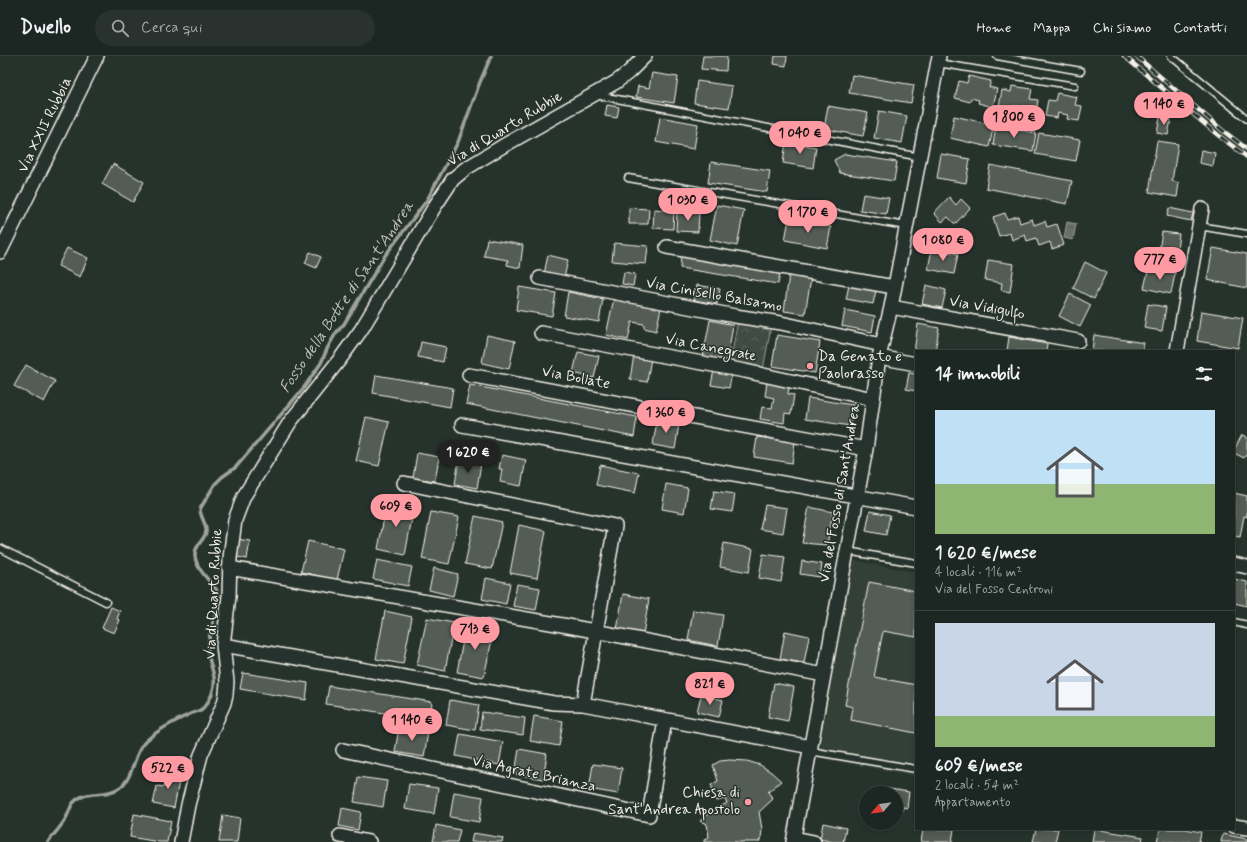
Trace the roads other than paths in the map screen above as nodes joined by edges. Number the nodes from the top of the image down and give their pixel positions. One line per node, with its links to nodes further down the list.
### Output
1 (97, 56): 17 (street, Via XXII Rubbia)
2 (645, 56): 8 (street, Via di Quarto Rubbie)
3 (997, 56): 6 (lane)
4 (1171, 56): 9 (lane)
5 (939, 59): 7 (lane); 10 (street, Via del Fosso di Sant'Andrea)
6 (1081, 71)
7 (1075, 86)
8 (595, 94): 10 (lane); 38 (street, Via di Quarto Rubbie)
9 (1247, 119)
10 (920, 157): 13 (street, Via del Fosso di Sant'Andrea)
11 (628, 178): 13 (lane)
12 (1202, 209): 14 (street)
13 (906, 226): 19 (street, Via del Fosso di Sant'Andrea)
14 (1199, 226): 15 (lane); 23 (street)
15 (1247, 234)
16 (667, 247): 19 (street)
17 (0, 252)
18 (540, 278): 24 (street, Via Cinisello Balsamo)
19 (894, 287): 20 (street, Via del Fosso di Sant'Andrea)
20 (891, 307): 22 (street, Via Vidigulfo); 24 (street, Via del Fosso di Sant'Andrea)
21 (541, 333): 27 (street, Via Canegrate)
22 (1078, 341)
23 (1177, 350)
24 (881, 351): 25 (street, Via Cinisello Balsamo); 27 (street, Via del Fosso di Sant'Andrea)
25 (915, 364)
26 (469, 374): 29 (street, Via Bollate)
27 (873, 399): 29 (street, Via del Fosso di Sant'Andrea)
28 (462, 425): 31 (street)
29 (866, 448): 31 (street, Via del Fosso di Sant'Andrea)
30 (404, 484): 42 (street)
31 (857, 497): 32 (street); 34 (street, Via del Fosso di Sant'Andrea)
32 (915, 507)
33 (0, 548): 39 (lane)
34 (847, 551): 35 (lane); 44 (street, Via del Fosso di Sant'Andrea)
35 (915, 563)
36 (1235, 564): 37 (street)
37 (1247, 567)
38 (229, 568): 42 (street); 43 (street, Via di Quarto Rubbie)
39 (106, 602)
40 (1235, 622): 41 (lane)
41 (1247, 625)
42 (596, 632): 44 (street); 45 (street)
43 (224, 646): 45 (street); 54 (street, Via di Quarto Rubbie)
44 (824, 675): 47 (street, Via del Fosso di Sant'Andrea)
45 (583, 704): 46 (street)
46 (665, 720): 47 (street); 48 (street, Via Agrate Brianza)
47 (810, 749): 49 (lane); 53 (street, Via del Fosso di Sant'Andrea)
48 (343, 750)
49 (915, 769)
50 (1235, 826): 51 (street)
51 (1247, 828)
52 (340, 836): 55 (street)
53 (793, 840): 56 (street)
54 (181, 842)
55 (369, 842)
56 (814, 842)

